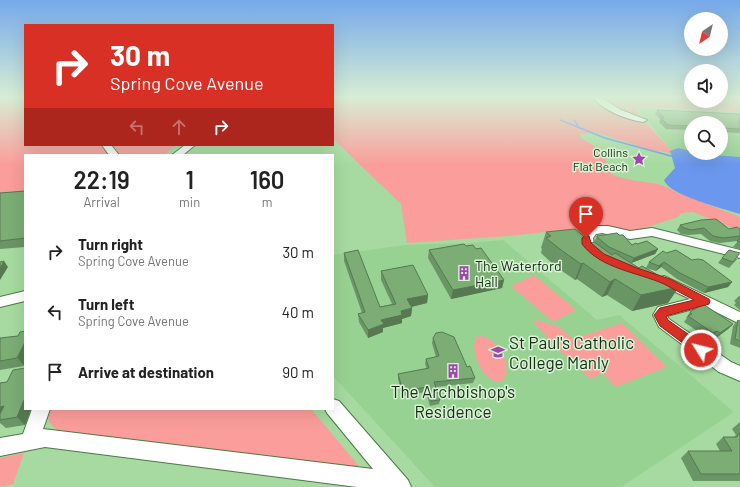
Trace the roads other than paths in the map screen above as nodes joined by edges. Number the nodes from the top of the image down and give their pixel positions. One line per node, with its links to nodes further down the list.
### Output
1 (107, 146): 4 (street)
2 (180, 146): 5 (street)
3 (190, 146): 6 (street)
4 (113, 154)
5 (170, 154)
6 (178, 154)
7 (740, 254): 8 (street)
8 (606, 259)
9 (653, 277): 11 (street)
10 (24, 296): 12 (street)
11 (705, 301): 13 (street); 14 (street)
12 (0, 302)
13 (740, 318)
14 (740, 374)
15 (334, 408): 19 (street)
16 (41, 410): 17 (street)
17 (29, 442): 18 (street); 19 (street)
18 (0, 447)
19 (398, 483)

